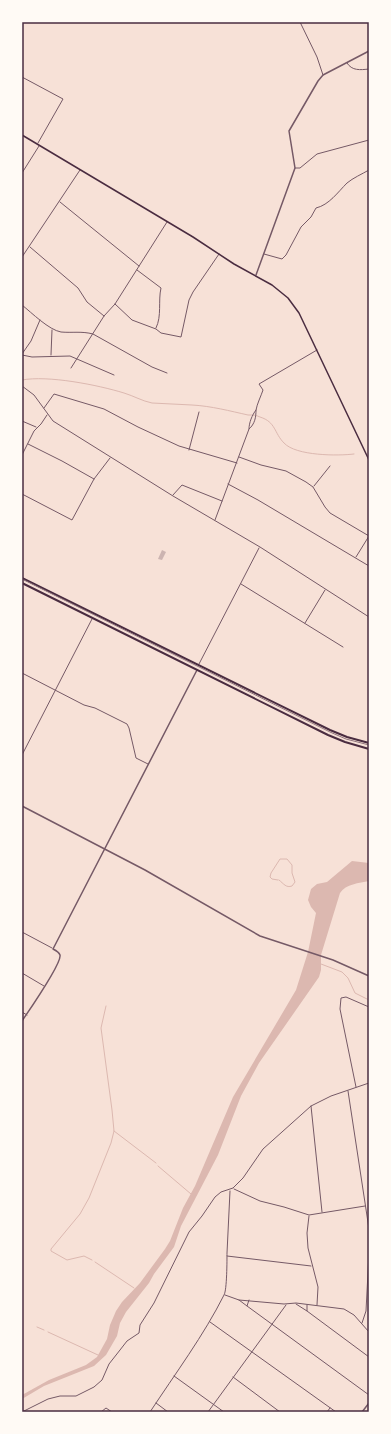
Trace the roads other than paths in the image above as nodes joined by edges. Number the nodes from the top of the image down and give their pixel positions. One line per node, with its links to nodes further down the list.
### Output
1 (300, 22): 5 (street)
2 (369, 51): 3 (street)
3 (346, 62): 4 (street); 5 (street)
4 (369, 69)
5 (323, 75): 10 (street)
6 (22, 77): 9 (street)
7 (22, 136): 9 (main road)
8 (369, 140): 10 (street)
9 (38, 144): 11 (main road); 13 (street)
10 (295, 168): 18 (street)
11 (80, 170): 14 (street); 15 (main road)
12 (369, 170): 18 (street)
13 (22, 173)
14 (59, 201): 16 (street); 20 (street)
15 (167, 222): 17 (main road); 20 (street)
16 (29, 247): 19 (street); 25 (street)
17 (219, 254): 22 (main road); 28 (street)
18 (264, 254): 22 (street)
19 (22, 257)
20 (139, 266): 21 (street)
21 (137, 270): 23 (street); 28 (street)
22 (256, 275): 30 (main road)
23 (114, 304): 25 (street); 28 (street)
24 (22, 305): 26 (street)
25 (104, 316): 29 (street)
26 (40, 320): 27 (street); 31 (street)
27 (52, 329): 29 (street); 32 (street)
28 (156, 329)
29 (93, 334): 33 (street); 35 (street)
30 (317, 350): 39 (street); 50 (main road)
31 (22, 355): 32 (street)
32 (51, 356): 33 (street)
33 (78, 359): 34 (street); 36 (street)
34 (71, 368)
35 (167, 373)
36 (114, 375)
37 (22, 386): 38 (street)
38 (44, 409): 41 (street); 46 (street)
39 (256, 410): 44 (street); 44 (street)
40 (199, 412): 46 (street)
41 (47, 414): 43 (street); 48 (street)
42 (22, 421): 43 (street)
43 (37, 427): 45 (street)
44 (249, 429): 49 (street)
45 (28, 444): 47 (street); 53 (street)
46 (189, 450): 51 (street)
47 (22, 455)
48 (110, 457): 53 (street); 57 (street)
49 (239, 457): 51 (street); 55 (street)
50 (369, 460)
51 (236, 463): 54 (street)
52 (330, 466): 55 (street)
53 (94, 479): 56 (street)
54 (228, 484): 58 (street); 62 (street)
55 (313, 487): 60 (street)
56 (22, 494)
57 (173, 496): 58 (street); 59 (street)
58 (222, 501): 59 (street)
59 (215, 521): 61 (street)
60 (369, 535): 62 (street)
61 (260, 547): 66 (street); 67 (street)
62 (355, 557): 63 (street)
63 (369, 566)
64 (22, 578): 68 (main road)
65 (22, 583): 70 (main road)
66 (241, 584): 71 (street); 73 (street)
67 (325, 590): 69 (street); 71 (street)
68 (95, 614): 70 (main road); 73 (main road)
69 (369, 617)
70 (92, 618): 74 (main road); 76 (street)
71 (305, 624): 72 (street)
72 (343, 647)
73 (199, 665): 74 (main road); 77 (main road)
74 (196, 670): 78 (main road); 80 (street)
75 (22, 673): 76 (street)
76 (55, 690): 79 (street); 80 (street)
77 (369, 743)
78 (369, 749)
79 (22, 755)
80 (148, 764): 82 (street)
81 (22, 806): 82 (street)
82 (104, 848): 84 (street); 86 (street)
83 (22, 932): 84 (street)
84 (53, 949): 87 (street)
85 (22, 973): 87 (street)
86 (369, 976)
87 (45, 986): 90 (street)
88 (369, 1007): 93 (street)
89 (22, 1012): 90 (street)
90 (26, 1015): 91 (street)
91 (22, 1021)
92 (369, 1083): 93 (street)
93 (356, 1087): 94 (street)
94 (348, 1091): 95 (street); 98 (street)
95 (311, 1106): 96 (street); 99 (street)
96 (233, 1188): 97 (street); 100 (street)
97 (230, 1190): 103 (street); 127 (street)
98 (366, 1206): 99 (street); 101 (street)
99 (322, 1213): 100 (street)
100 (309, 1215): 104 (street)
101 (369, 1229)
102 (369, 1253): 116 (street)
103 (227, 1256): 104 (street); 105 (street)
104 (312, 1266): 111 (street)
105 (225, 1295): 106 (street); 114 (street)
106 (239, 1300): 107 (street); 112 (street)
107 (249, 1300): 109 (street); 112 (street)
108 (295, 1303): 109 (street); 110 (street); 113 (street)
109 (286, 1304): 115 (street)
110 (308, 1304): 111 (street); 113 (street)
111 (317, 1305): 116 (street)
112 (247, 1306): 115 (street)
113 (307, 1311): 119 (street)
114 (210, 1321): 118 (street); 120 (street)
115 (272, 1324): 118 (street); 122 (street)
116 (362, 1324): 117 (street)
117 (369, 1332)
118 (252, 1351): 121 (street); 126 (street)
119 (369, 1357)
120 (174, 1376): 123 (street); 125 (street)
121 (233, 1377): 125 (street); 134 (street)
122 (369, 1395)
123 (156, 1403): 130 (street); 131 (street)
124 (369, 1403): 137 (street)
125 (213, 1404): 132 (street); 133 (street)
126 (330, 1408): 135 (street); 136 (street)
127 (22, 1412)
128 (101, 1412): 129 (street)
129 (112, 1412)
130 (150, 1412)
131 (168, 1412)
132 (208, 1412)
133 (224, 1412)
134 (280, 1412)
135 (327, 1412)
136 (336, 1412)
137 (362, 1412)

